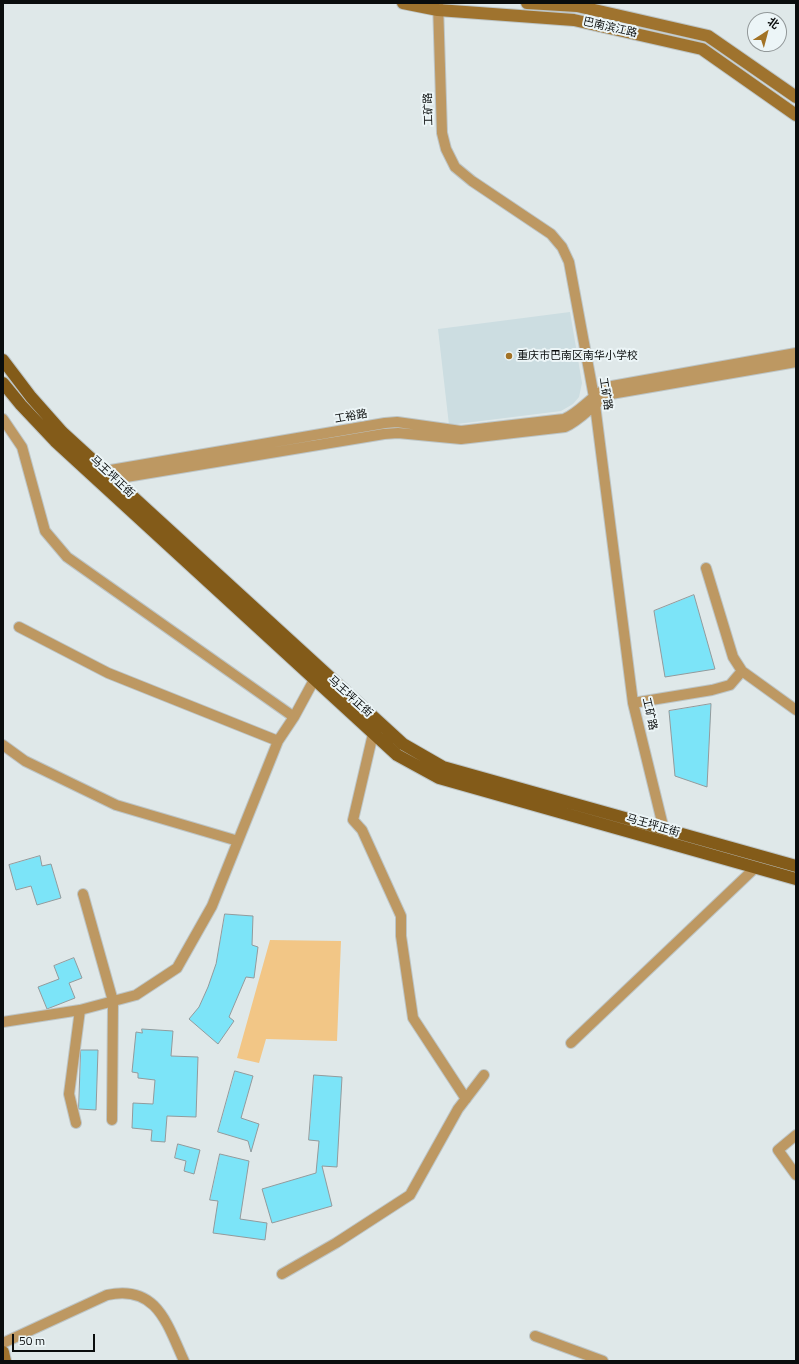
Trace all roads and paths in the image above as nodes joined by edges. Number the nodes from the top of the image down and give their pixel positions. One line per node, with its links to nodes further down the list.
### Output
1 (403, 3): 3 (main road, 巴南滨江路)
2 (526, 3): 4 (main road, 巴南滨江路)
3 (438, 7): 5 (main road, 巴南滨江路); 10 (street, 工矿路)
4 (796, 97)
5 (796, 115)
6 (796, 353): 10 (street)
7 (3, 360): 12 (main road, 马王坪正街)
8 (796, 362): 10 (street)
9 (3, 383): 16 (main road, 马王坪正街)
10 (595, 401): 12 (street, 工裕路); 17 (street, 工矿路)
11 (3, 419): 19 (street)
12 (110, 475): 23 (main road, 马王坪正街)
13 (706, 568): 15 (street)
14 (18, 627): 21 (street)
15 (742, 671): 17 (street); 18 (street)
16 (314, 680): 19 (street); 20 (main road, 马王坪正街)
17 (633, 703): 23 (street, 工矿路)
18 (796, 710)
19 (294, 717): 21 (street)
20 (373, 734): 25 (main road, 马王坪正街); 35 (street)
21 (278, 741): 24 (street)
22 (3, 745): 24 (street)
23 (664, 829): 25 (street, 工矿路); 26 (main road, 马王坪正街)
24 (238, 841): 30 (street)
25 (667, 843): 27 (main road, 马王坪正街)
26 (796, 866)
27 (756, 867): 28 (main road, 马王坪正街); 33 (street)
28 (796, 879)
29 (83, 894): 30 (street)
30 (113, 1001): 31 (street); 36 (street)
31 (80, 1010): 32 (street); 37 (street)
32 (3, 1022)
33 (571, 1043)
34 (484, 1075): 35 (street)
35 (466, 1099): 40 (street)
36 (112, 1120)
37 (76, 1123)
38 (796, 1135): 39 (street)
39 (796, 1175)
40 (282, 1274)
41 (535, 1336): 46 (street)
42 (3, 1343): 45 (street)
43 (3, 1352): 44 (main road)
44 (5, 1361)
45 (184, 1361)
46 (603, 1361)

